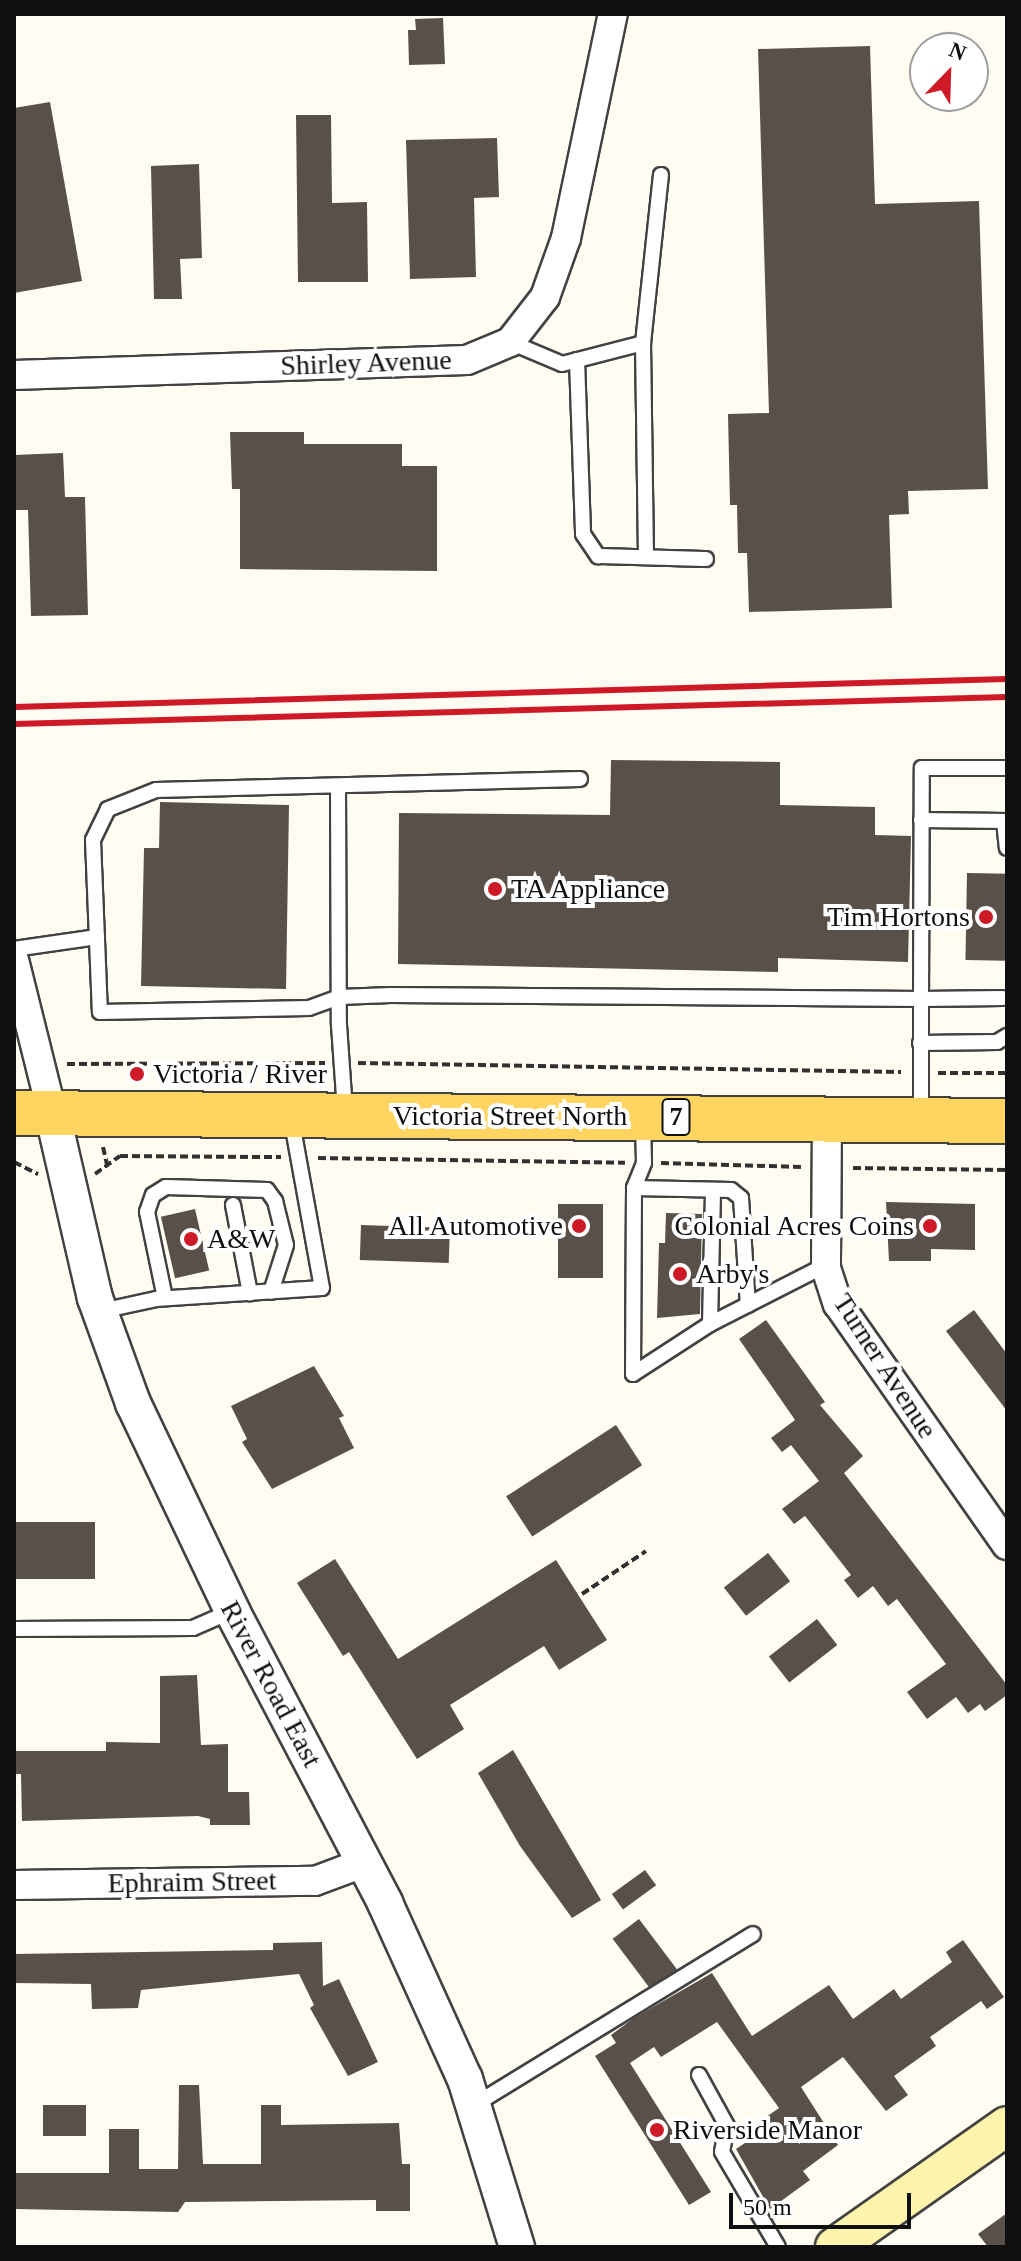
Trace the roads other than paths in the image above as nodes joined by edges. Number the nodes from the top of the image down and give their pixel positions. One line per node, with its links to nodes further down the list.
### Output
1 (613, 14): 3 (street, Shirley Avenue)
2 (661, 175): 4 (lane)
3 (510, 342): 5 (lane); 6 (street, Shirley Avenue)
4 (643, 343): 5 (lane); 7 (lane)
5 (577, 360): 7 (lane)
6 (14, 375)
7 (646, 557): 8 (lane)
8 (706, 559)
9 (1007, 768): 12 (lane)
10 (580, 779): 11 (lane)
11 (338, 786): 15 (lane); 18 (lane)
12 (921, 820): 13 (lane); 20 (lane)
13 (1006, 821): 14 (lane)
14 (1007, 848)
15 (97, 937): 16 (lane); 18 (lane)
16 (14, 949)
17 (14, 960): 23 (street)
18 (339, 997): 20 (lane); 25 (lane)
19 (1003, 998): 20 (lane)
20 (921, 999): 22 (lane)
21 (1007, 1036): 22 (lane)
22 (920, 1043): 28 (lane)
23 (33, 1112): 24 (main road, Victoria Street North / 7); 38 (street, River Road East)
24 (290, 1114): 25 (main road, Victoria Street North / 7); 34 (lane)
25 (345, 1114): 26 (main road, Victoria Street North / 7)
26 (643, 1117): 27 (main road, Victoria Street North / 7); 30 (lane)
27 (827, 1118): 28 (main road, Victoria Street North / 7); 33 (street, Turner Avenue)
28 (921, 1119): 29 (main road, Victoria Street North / 7)
29 (1007, 1121)
30 (634, 1188): 31 (lane); 39 (lane)
31 (713, 1191): 37 (lane); 39 (lane)
32 (233, 1205): 35 (lane)
33 (826, 1265): 37 (lane); 40 (street, Turner Avenue)
34 (271, 1292): 35 (lane); 36 (lane)
35 (250, 1293): 36 (lane)
36 (165, 1298): 38 (lane)
37 (748, 1305): 39 (lane)
38 (100, 1312): 41 (street, River Road East)
39 (710, 1324)
40 (1007, 1545)
41 (232, 1611): 42 (lane); 43 (street, River Road East)
42 (14, 1629)
43 (366, 1862): 44 (street, Ephraim Street); 47 (street, River Road East)
44 (14, 1885)
45 (753, 1934): 47 (lane)
46 (699, 2075): 50 (lane)
47 (474, 2105): 49 (street, River Road East)
48 (1007, 2126): 51 (main road)
49 (517, 2247)
50 (778, 2247)
51 (835, 2247)

